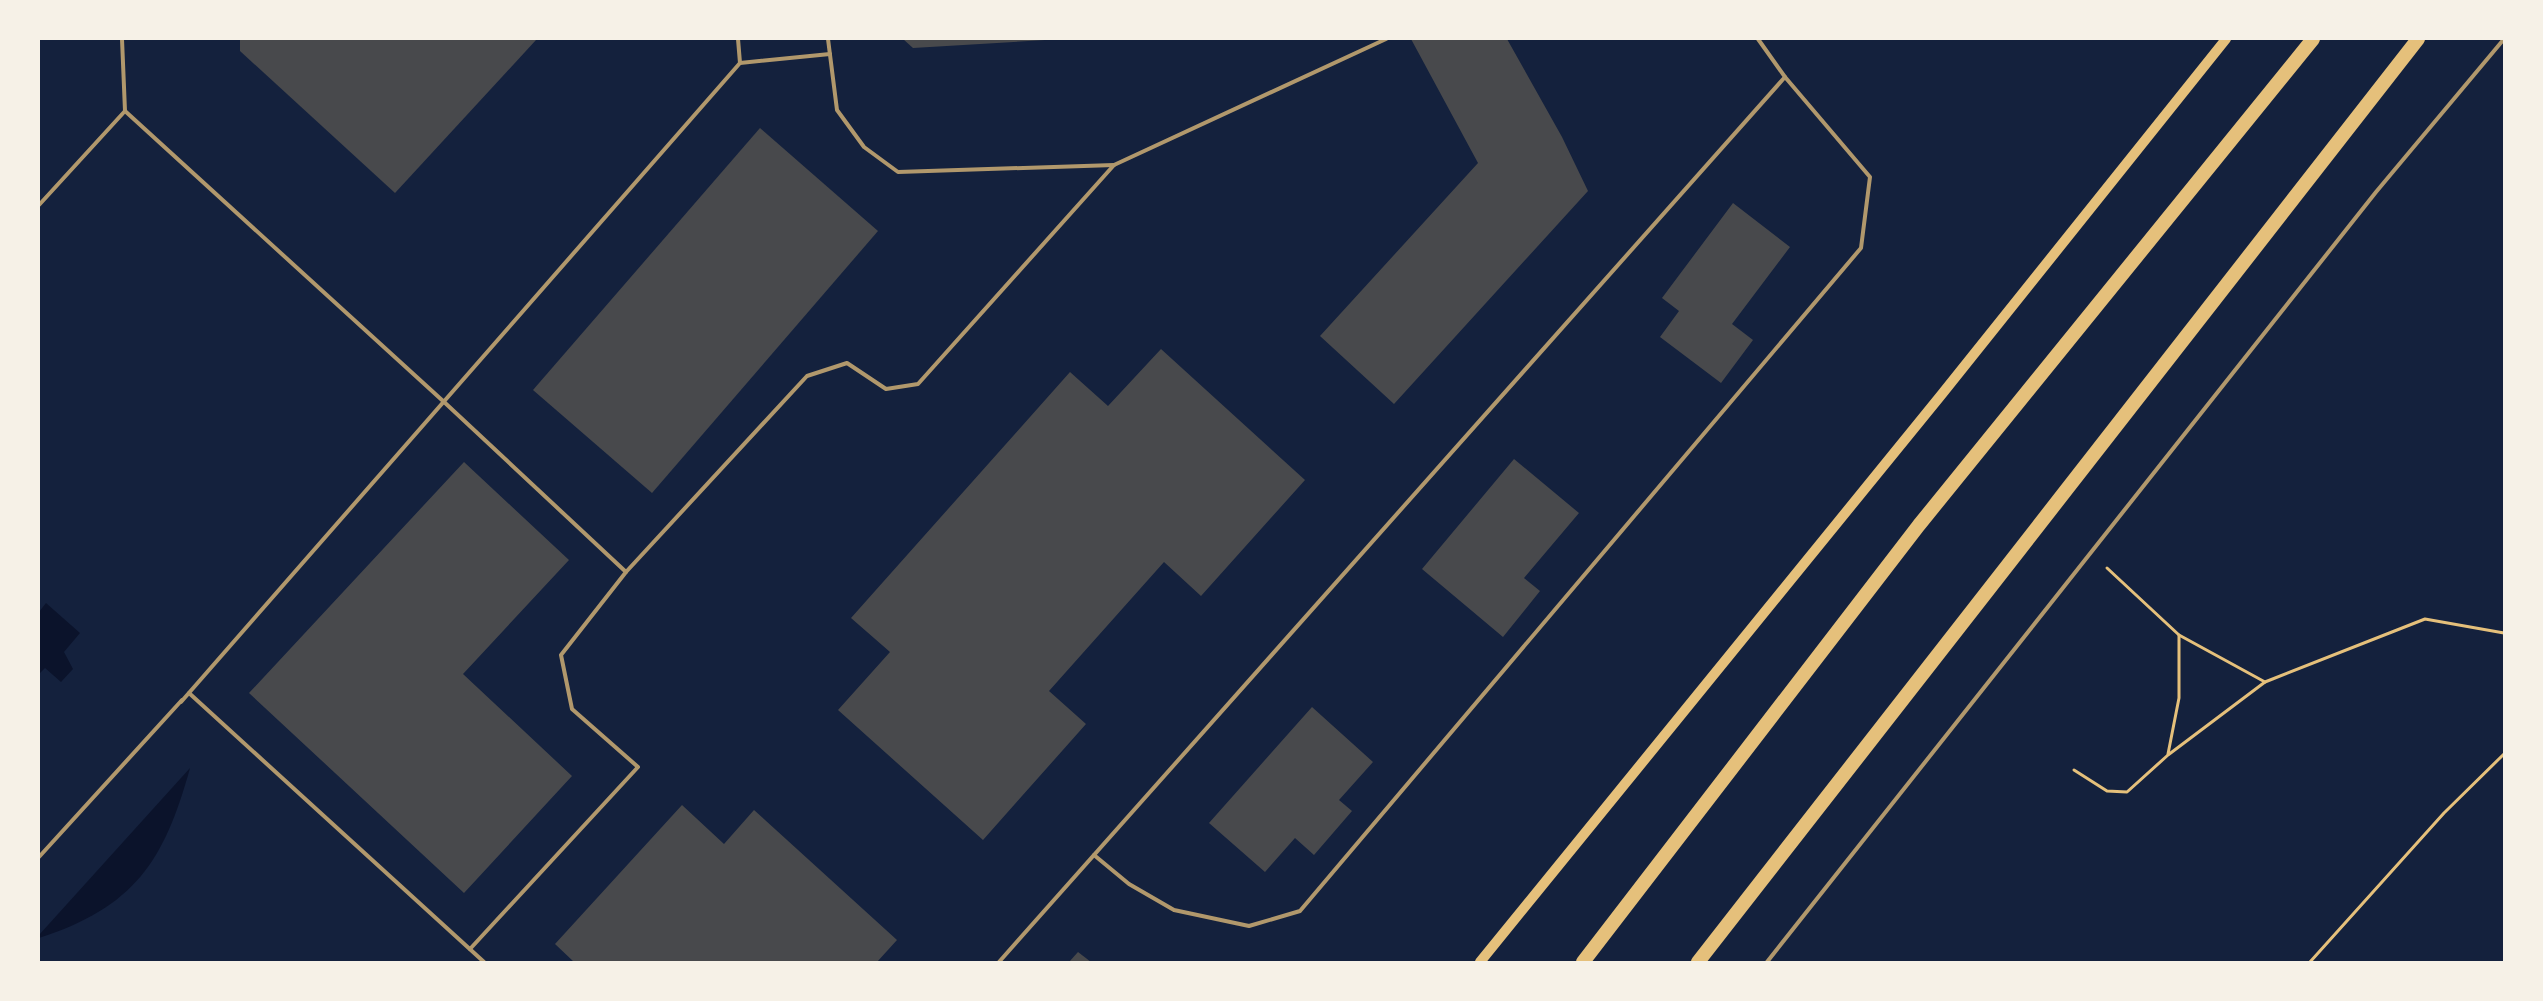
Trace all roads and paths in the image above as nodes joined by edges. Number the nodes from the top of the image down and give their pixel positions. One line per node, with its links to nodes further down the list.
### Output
1 (122, 39): 13 (lane)
2 (738, 39): 11 (lane)
3 (828, 39): 10 (lane)
4 (1386, 39): 14 (lane)
5 (1758, 39): 12 (lane)
6 (2226, 39): 31 (main road)
7 (2313, 39): 32 (highway)
8 (2418, 39): 33 (highway)
9 (2504, 39): 17 (lane)
10 (830, 54): 11 (lane); 14 (lane)
11 (740, 64): 16 (lane)
12 (1785, 77): 26 (lane); 26 (lane)
13 (125, 111): 15 (lane); 16 (lane)
14 (1114, 165): 18 (lane)
15 (39, 205)
16 (443, 401): 18 (lane); 22 (lane)
17 (2091, 553): 20 (path); 34 (lane)
18 (626, 572): 28 (lane)
19 (2504, 633): 21 (path)
20 (2179, 636): 21 (path); 24 (path)
21 (2265, 682): 24 (path)
22 (181, 702): 27 (lane); 28 (lane)
23 (2504, 754): 35 (path)
24 (2168, 755): 25 (path)
25 (2074, 770)
26 (1094, 855): 30 (lane)
27 (39, 857)
28 (470, 950): 29 (lane)
29 (484, 962)
30 (999, 962)
31 (1480, 962)
32 (1583, 962)
33 (1698, 962)
34 (1767, 962)
35 (2310, 962)

